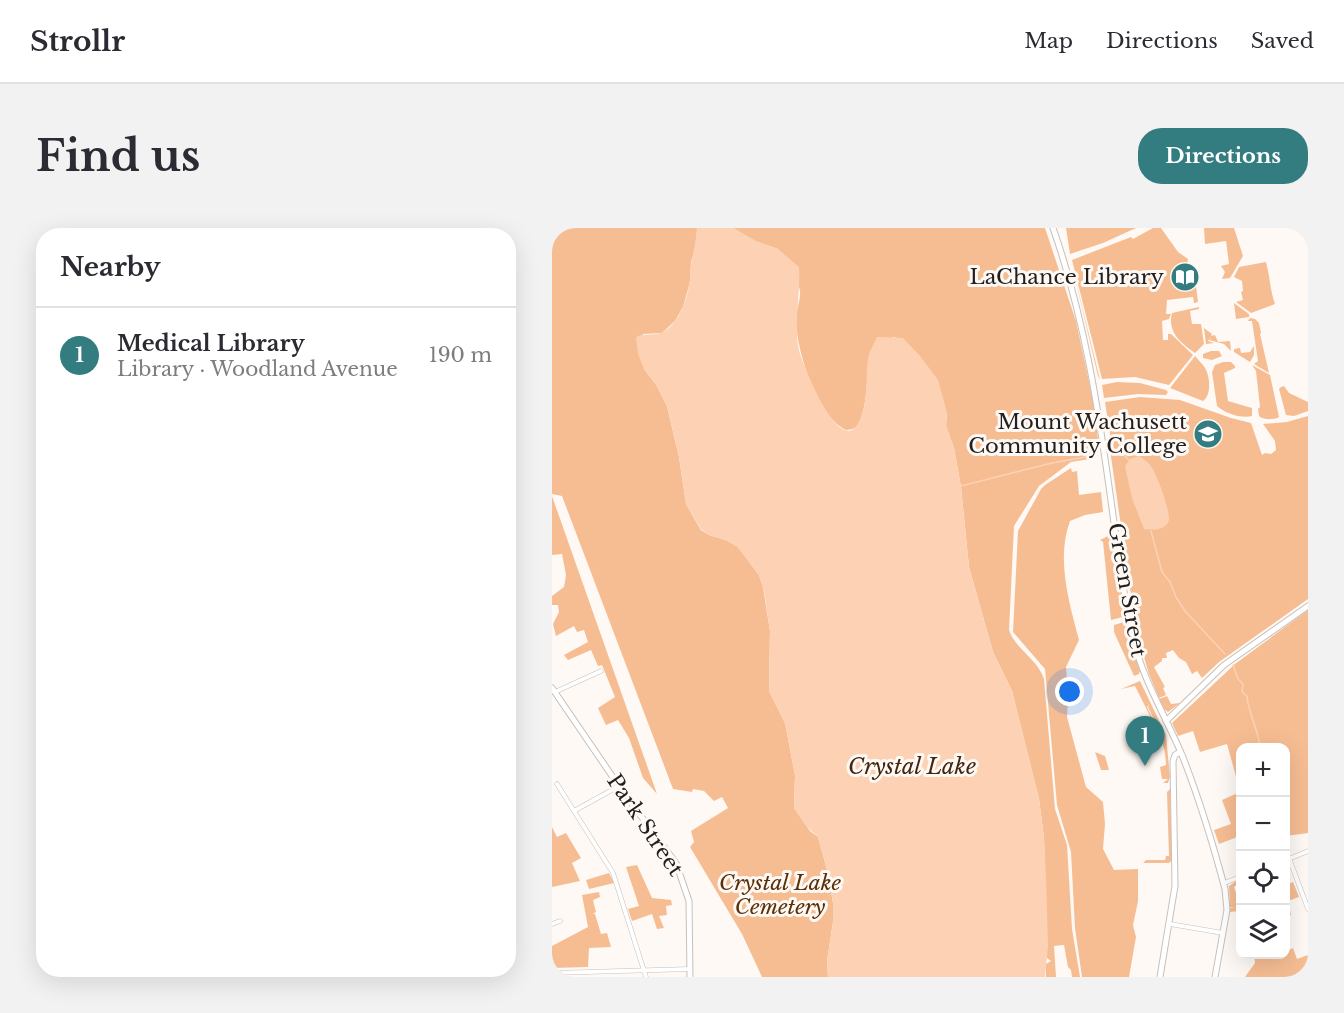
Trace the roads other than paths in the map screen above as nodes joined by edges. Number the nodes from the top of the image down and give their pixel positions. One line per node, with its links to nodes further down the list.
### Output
1 (1053, 228): 5 (street, Green Street)
2 (1308, 606): 5 (street)
3 (601, 671): 4 (street)
4 (553, 691): 8 (street, Park Street)
5 (1166, 721): 6 (street, Green Street)
6 (1180, 752): 14 (street, Green Street); 18 (street)
7 (557, 784): 9 (street)
8 (619, 786): 9 (street); 21 (street, Park Street)
9 (574, 811): 20 (street)
10 (1308, 852): 11 (street)
11 (1290, 858)
12 (1290, 866): 15 (street)
13 (1236, 878): 14 (street)
14 (1224, 883): 19 (street, Green Street)
15 (1308, 909)
16 (560, 921): 17 (street)
17 (552, 924)
18 (1170, 924): 19 (street); 25 (street)
19 (1223, 933): 26 (street, Green Street)
20 (644, 969): 21 (street); 22 (street); 23 (street)
21 (690, 969): 24 (street, Park Street)
22 (552, 973)
23 (646, 977)
24 (690, 977)
25 (1160, 977)
26 (1215, 977)

